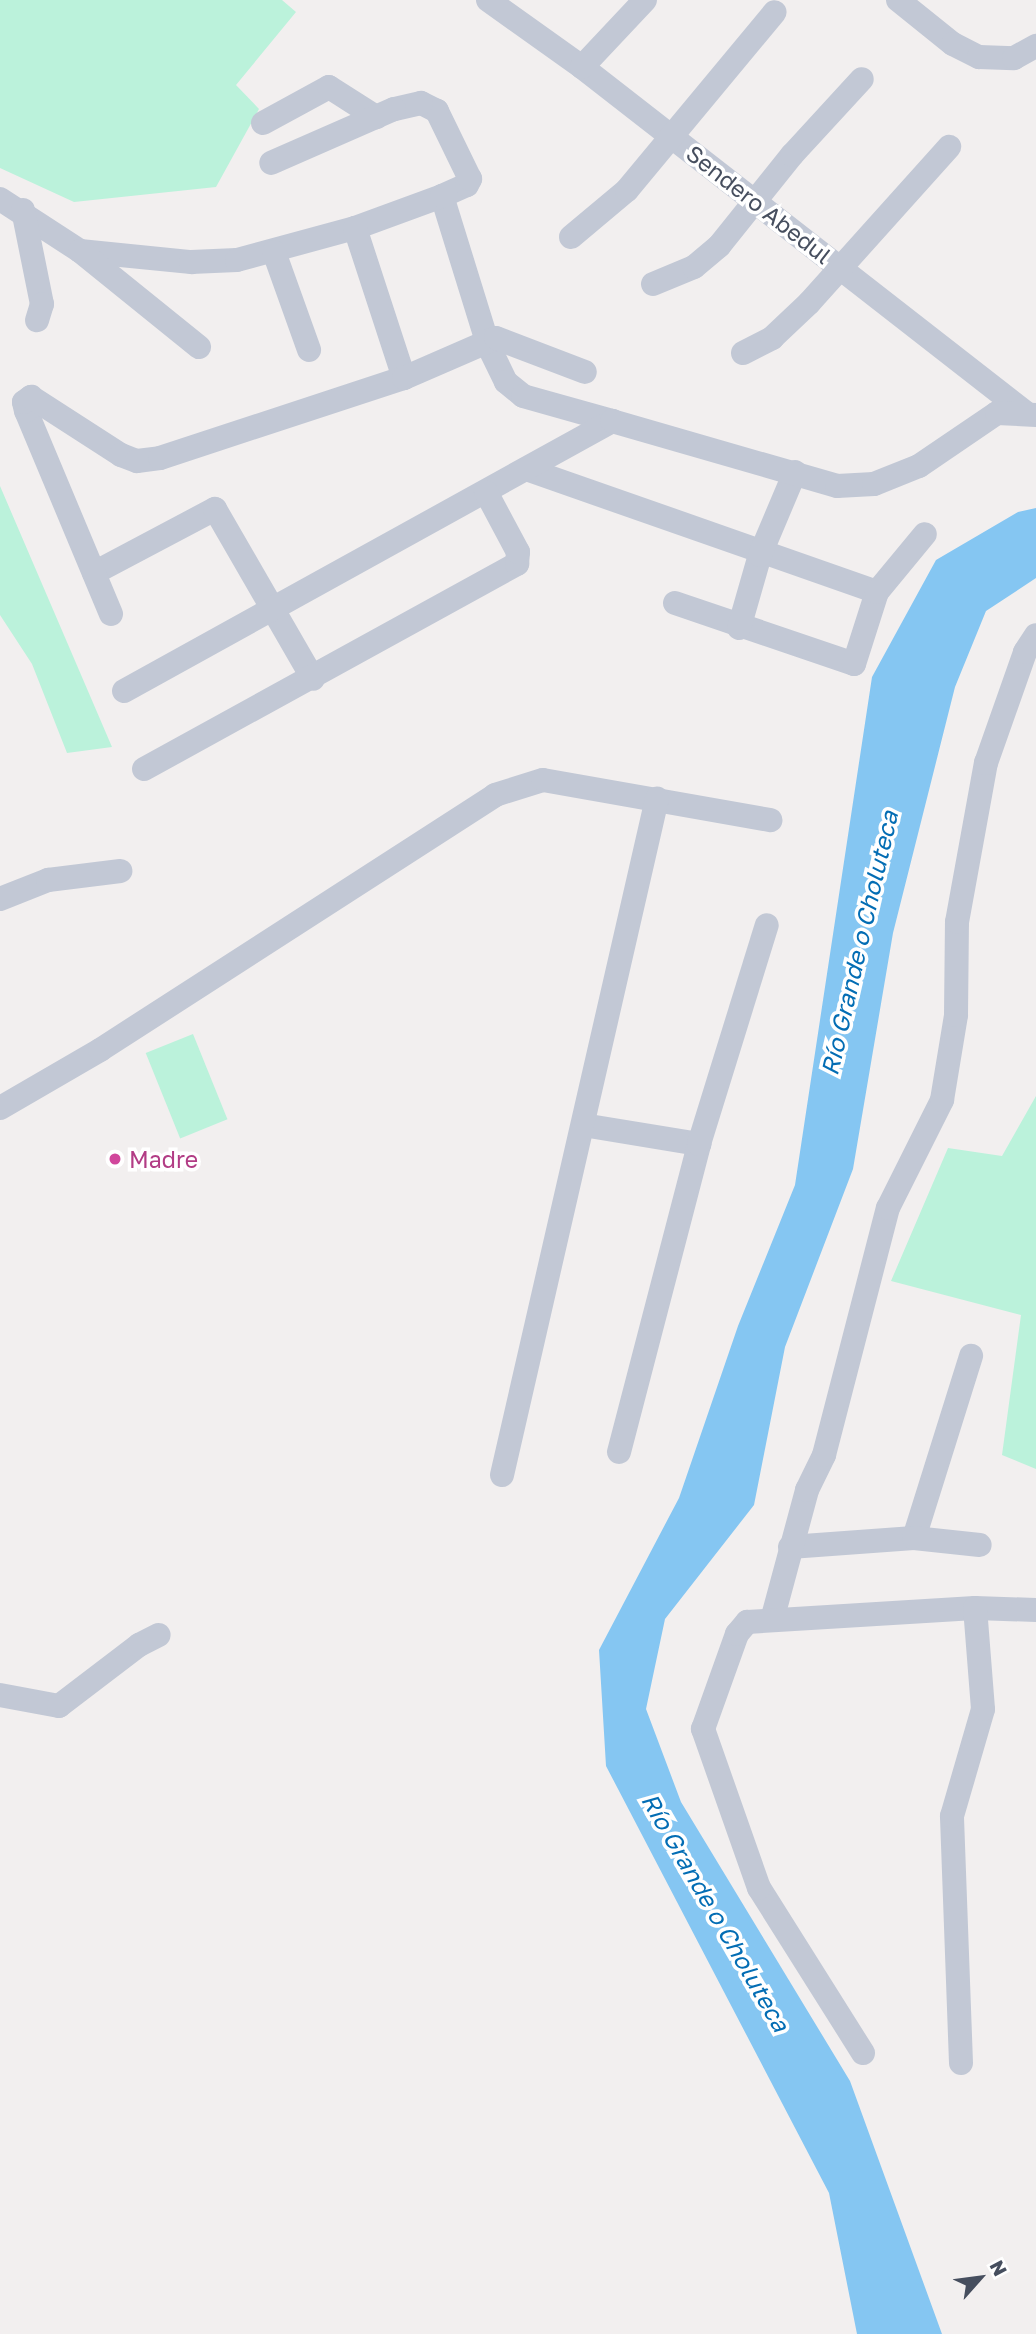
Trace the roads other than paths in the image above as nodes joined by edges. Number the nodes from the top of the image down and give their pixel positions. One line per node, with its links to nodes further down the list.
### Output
1 (645, 0): 6 (street)
2 (898, 0): 5 (street)
3 (492, 1): 6 (street, Sendero Abedul)
4 (775, 12): 10 (street)
5 (1036, 46)
6 (582, 67): 10 (street, Sendero Abedul)
7 (862, 79): 15 (street)
8 (376, 117): 9 (street); 12 (street); 13 (street)
9 (263, 123)
10 (670, 136): 15 (street, Sendero Abedul); 18 (street)
11 (949, 147): 21 (street)
12 (271, 163)
13 (442, 196): 17 (street); 24 (street)
14 (0, 199): 16 (street)
15 (757, 203): 21 (street, Sendero Abedul); 22 (street)
16 (23, 210): 19 (street); 23 (street)
17 (355, 228): 20 (street); 29 (street)
18 (571, 237)
19 (80, 251): 20 (street); 25 (street)
20 (274, 252): 26 (street)
21 (839, 267): 27 (street); 30 (street, Sendero Abedul)
22 (653, 284)
23 (37, 320)
24 (488, 345): 28 (street); 29 (street); 31 (street)
25 (199, 347)
26 (309, 350)
27 (743, 354)
28 (585, 372)
29 (404, 378): 37 (street)
30 (1031, 414): 33 (street)
31 (612, 421): 32 (street); 33 (street)
32 (526, 469): 34 (street); 36 (street)
33 (795, 472): 36 (street)
34 (486, 492): 40 (street); 44 (street)
35 (925, 534): 38 (street)
36 (760, 555): 38 (street); 42 (street)
37 (93, 573): 40 (street); 41 (street)
38 (877, 592): 42 (street)
39 (675, 603): 42 (street)
40 (271, 611): 44 (street); 45 (street)
41 (111, 614)
42 (739, 628)
43 (1036, 635): 60 (street)
44 (313, 679): 46 (street)
45 (124, 691)
46 (144, 769)
47 (657, 799): 48 (street); 52 (street); 53 (street)
48 (771, 820)
49 (120, 871): 50 (street)
50 (0, 899)
51 (767, 925): 54 (street)
52 (0, 1108)
53 (583, 1125): 54 (street); 57 (street)
54 (699, 1144): 56 (street)
55 (971, 1356): 58 (street)
56 (619, 1452)
57 (502, 1475)
58 (915, 1538): 59 (street); 60 (street)
59 (980, 1545)
60 (790, 1547): 63 (street)
61 (975, 1608): 62 (street); 63 (street); 67 (street)
62 (1036, 1610)
63 (772, 1620): 66 (street)
64 (159, 1635): 65 (street)
65 (0, 1695)
66 (863, 2053)
67 (961, 2063)

